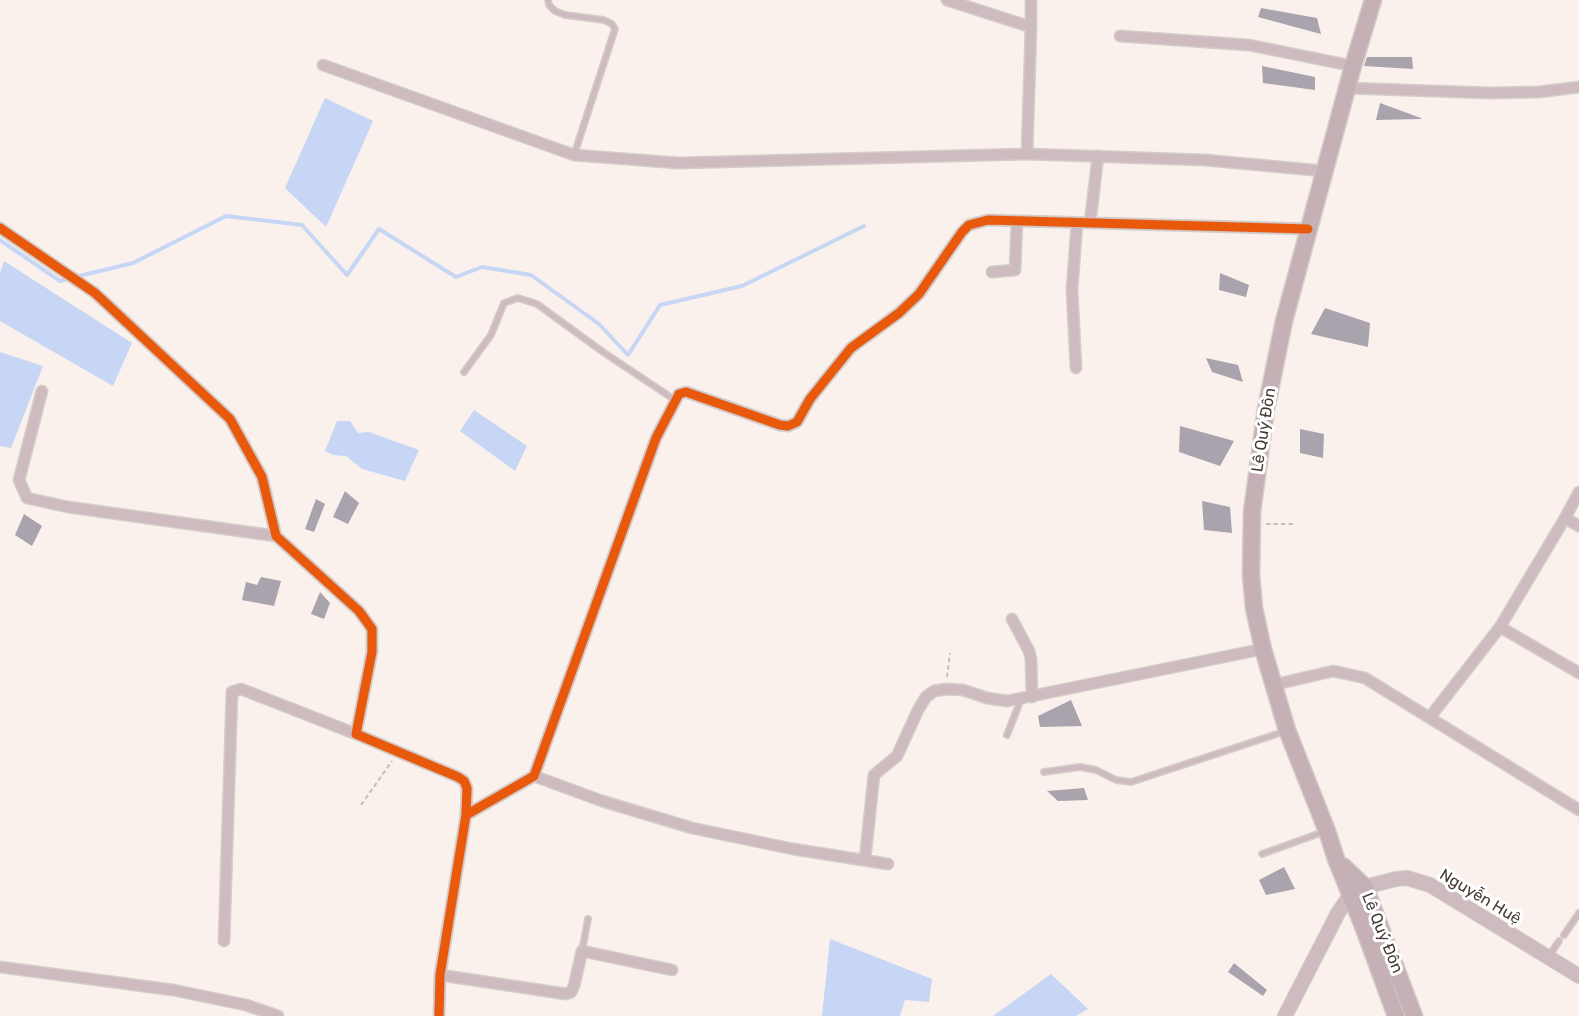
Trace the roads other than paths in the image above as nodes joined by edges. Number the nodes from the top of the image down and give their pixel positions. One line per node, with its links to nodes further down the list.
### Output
1 (548, 0): 12 (lane)
2 (947, 0): 5 (street)
3 (1031, 0): 5 (street)
4 (1373, 0): 8 (main road, Lê Quý Đôn)
5 (1031, 27): 11 (street)
6 (1120, 36): 8 (street)
7 (323, 65): 12 (street)
8 (1353, 66): 10 (main road, Lê Quý Đôn)
9 (1579, 87): 10 (street)
10 (1347, 88): 14 (main road, Lê Quý Đôn)
11 (1027, 154): 12 (street); 13 (street)
12 (574, 155)
13 (1098, 156): 14 (street); 17 (street)
14 (1324, 171): 19 (main road, Lê Quý Đôn)
15 (1017, 221): 16 (street); 20 (street); 24 (street)
16 (1077, 223): 17 (street); 21 (street)
17 (1090, 223): 19 (street)
18 (0, 228): 28 (street)
19 (1308, 229): 31 (main road, Lê Quý Đôn)
20 (992, 272)
21 (1076, 368)
22 (464, 372): 24 (lane)
23 (42, 391): 28 (street)
24 (675, 400): 40 (street)
25 (1579, 492): 26 (street)
26 (1565, 518): 27 (street); 30 (street)
27 (1579, 526)
28 (276, 536): 37 (street)
29 (1011, 619): 34 (street)
30 (1500, 627): 32 (street); 35 (street)
31 (1263, 649): 33 (main road, Lê Quý Đôn); 34 (street)
32 (1579, 673)
33 (1274, 685): 35 (street); 36 (main road, Lê Quý Đôn)
34 (1027, 698): 38 (lane); 45 (street)
35 (1430, 717): 41 (street)
36 (1287, 730): 39 (lane); 43 (main road, Lê Quý Đôn)
37 (356, 734): 42 (street); 51 (street)
38 (1007, 735)
39 (1044, 772)
40 (534, 776): 42 (street); 45 (street)
41 (1579, 810)
42 (466, 815): 57 (street)
43 (1327, 831): 44 (lane); 47 (main road, Lê Quý Đôn)
44 (1262, 854)
45 (865, 859): 46 (street)
46 (888, 864)
47 (1358, 891): 54 (street, Nguyễn Huệ); 61 (street); 62 (main road, Lê Quý Đôn); 63 (main road, Lê Quý Đôn)
48 (1579, 913): 50 (lane)
49 (588, 919): 53 (lane)
50 (1564, 935)
51 (224, 941)
52 (1559, 941): 54 (lane)
53 (582, 951): 56 (street); 57 (street)
54 (1548, 957): 58 (street, Nguyễn Huệ)
55 (0, 967): 59 (street)
56 (672, 970)
57 (440, 975): 60 (street)
58 (1579, 976)
59 (278, 1016)
60 (439, 1016)
61 (1285, 1016)
62 (1396, 1016)
63 (1414, 1016)

